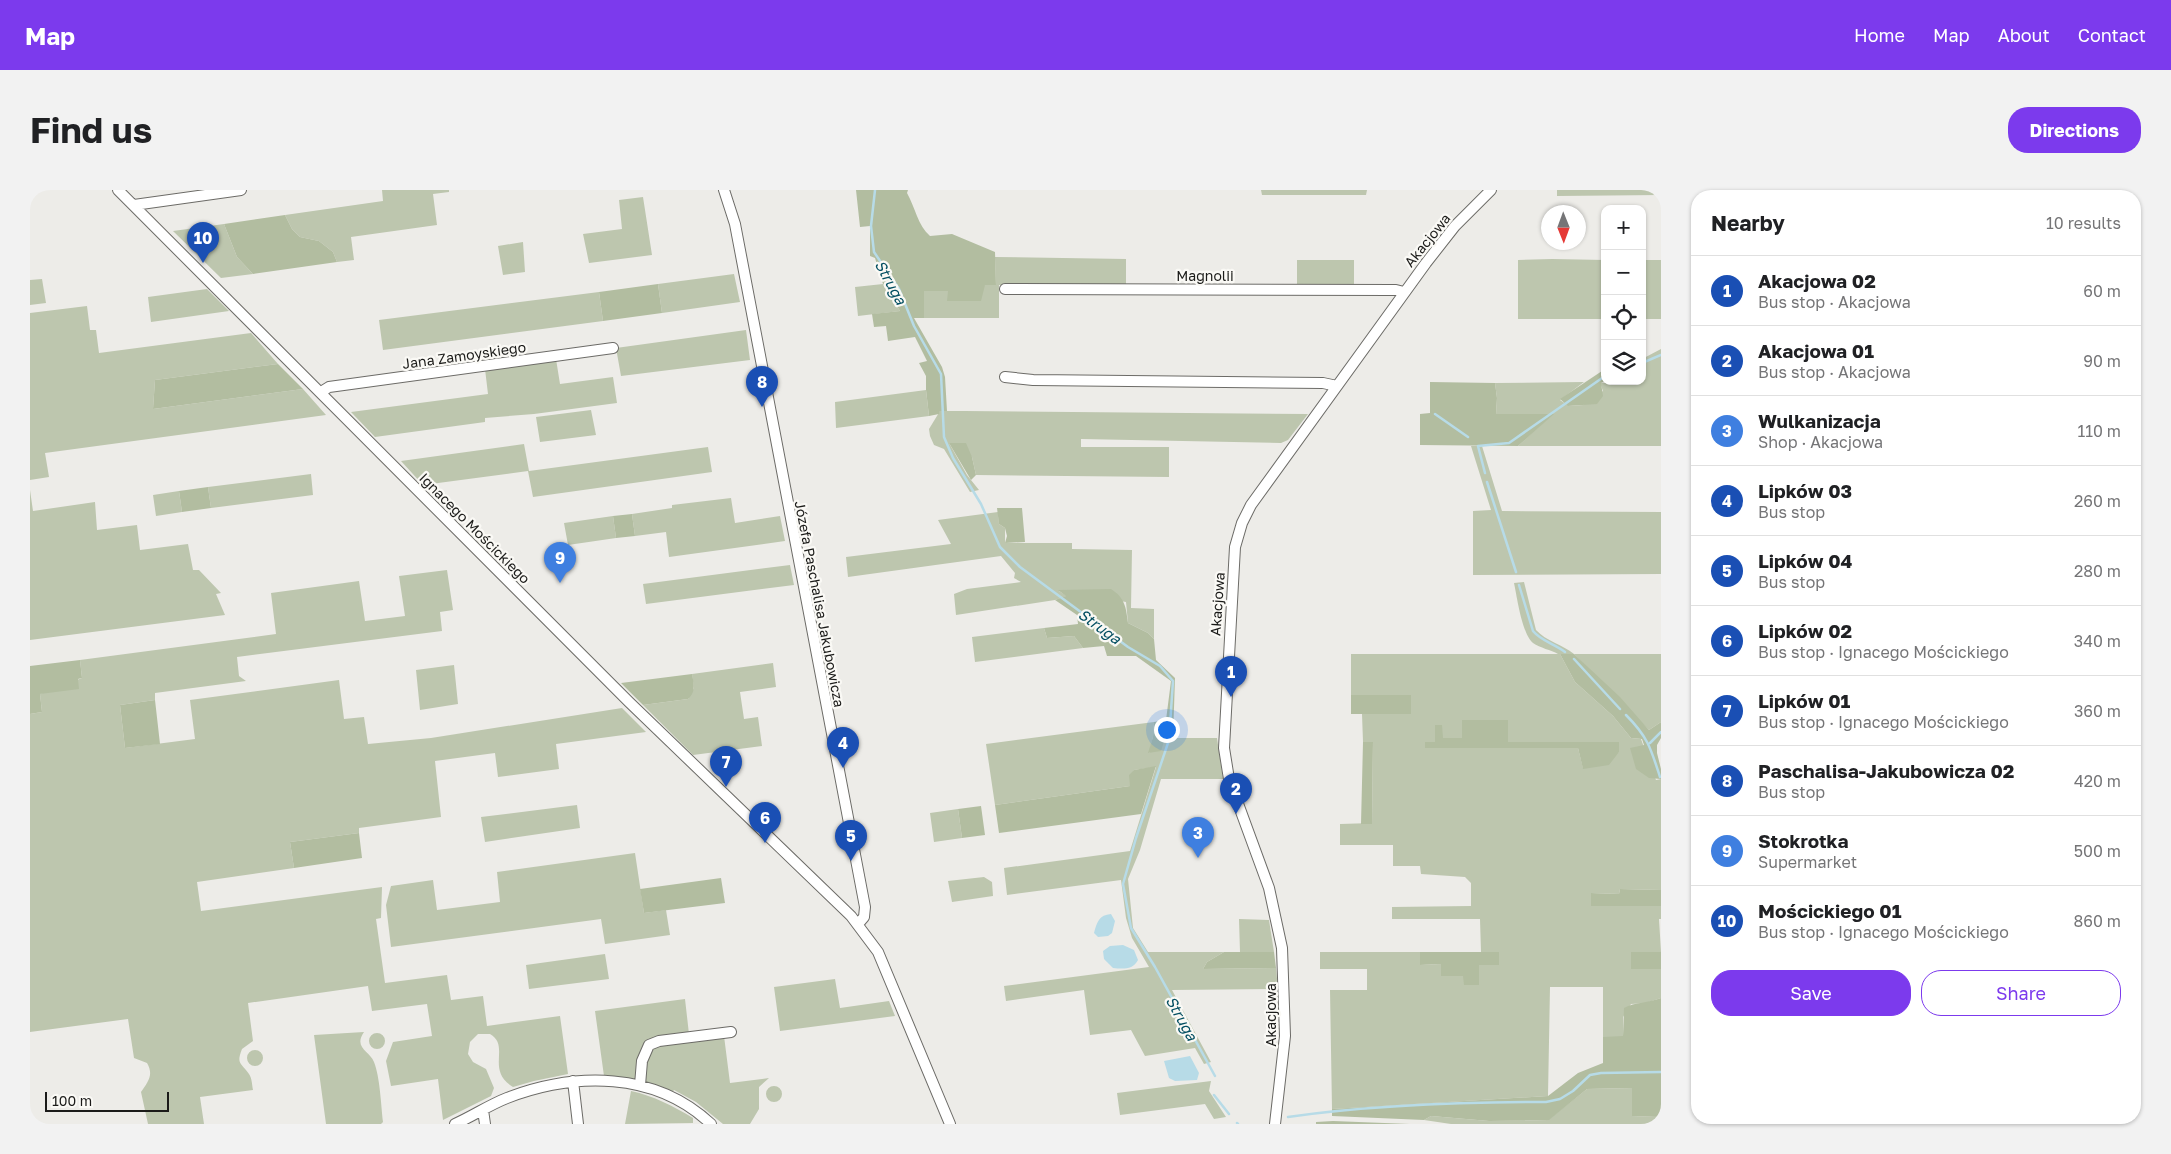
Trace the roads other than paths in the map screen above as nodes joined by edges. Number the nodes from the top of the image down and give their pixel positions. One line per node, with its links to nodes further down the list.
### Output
1 (118, 190): 5 (street, Ignacego Mościckiego)
2 (241, 190): 5 (street)
3 (724, 190): 12 (street, Józefa Paschalisa Jakubowicza)
4 (1490, 190): 7 (street, Akacjowa)
5 (134, 205): 11 (street, Ignacego Mościckiego)
6 (1005, 289): 7 (street, Magnolii)
7 (1404, 292): 10 (street, Akacjowa)
8 (613, 348): 11 (street, Jana Zamoyskiego)
9 (1005, 377): 10 (street)
10 (1337, 386): 22 (street, Akacjowa)
11 (320, 392): 12 (street, Ignacego Mościckiego)
12 (858, 924): 21 (street)
13 (731, 1032): 15 (street)
14 (573, 1081): 15 (street); 16 (street); 19 (street)
15 (640, 1085): 20 (street)
16 (483, 1110): 17 (street); 18 (street)
17 (455, 1124)
18 (485, 1124)
19 (578, 1124)
20 (711, 1124)
21 (950, 1124)
22 (1274, 1124)

